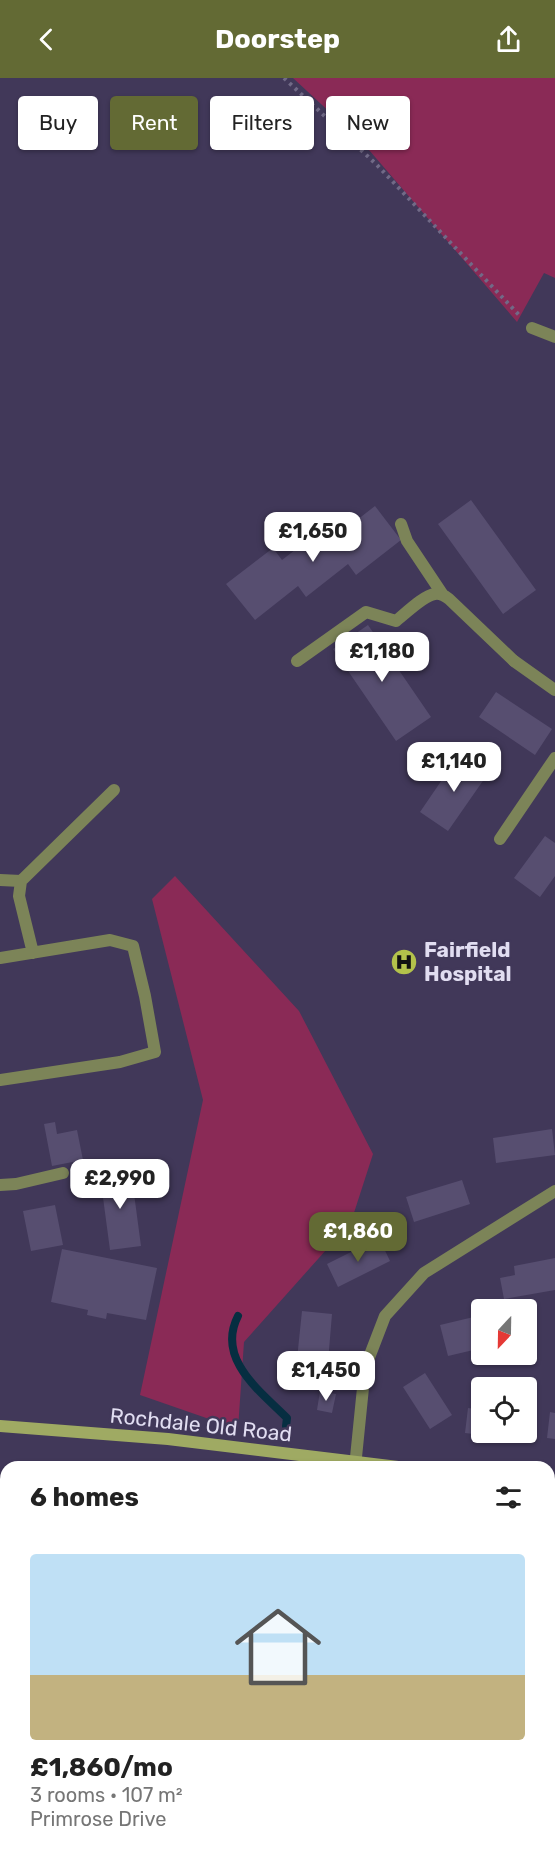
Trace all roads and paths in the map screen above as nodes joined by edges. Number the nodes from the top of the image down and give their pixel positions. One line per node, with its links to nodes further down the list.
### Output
1 (284, 78): 2 (path)
2 (532, 328): 3 (street)
3 (555, 337)
4 (401, 524): 5 (street)
5 (443, 594): 6 (street); 7 (street)
6 (297, 661)
7 (555, 690)
8 (555, 758): 10 (street)
9 (114, 790): 12 (street)
10 (500, 839)
11 (0, 880): 12 (street)
12 (21, 881): 13 (street)
13 (33, 953): 14 (street); 15 (street)
14 (0, 958)
15 (0, 1080)
16 (63, 1173): 17 (street)
17 (0, 1185)
18 (555, 1191): 21 (street)
19 (0, 1426): 20 (main road, Rochdale Old Road)
20 (333, 1461)
21 (355, 1461)

